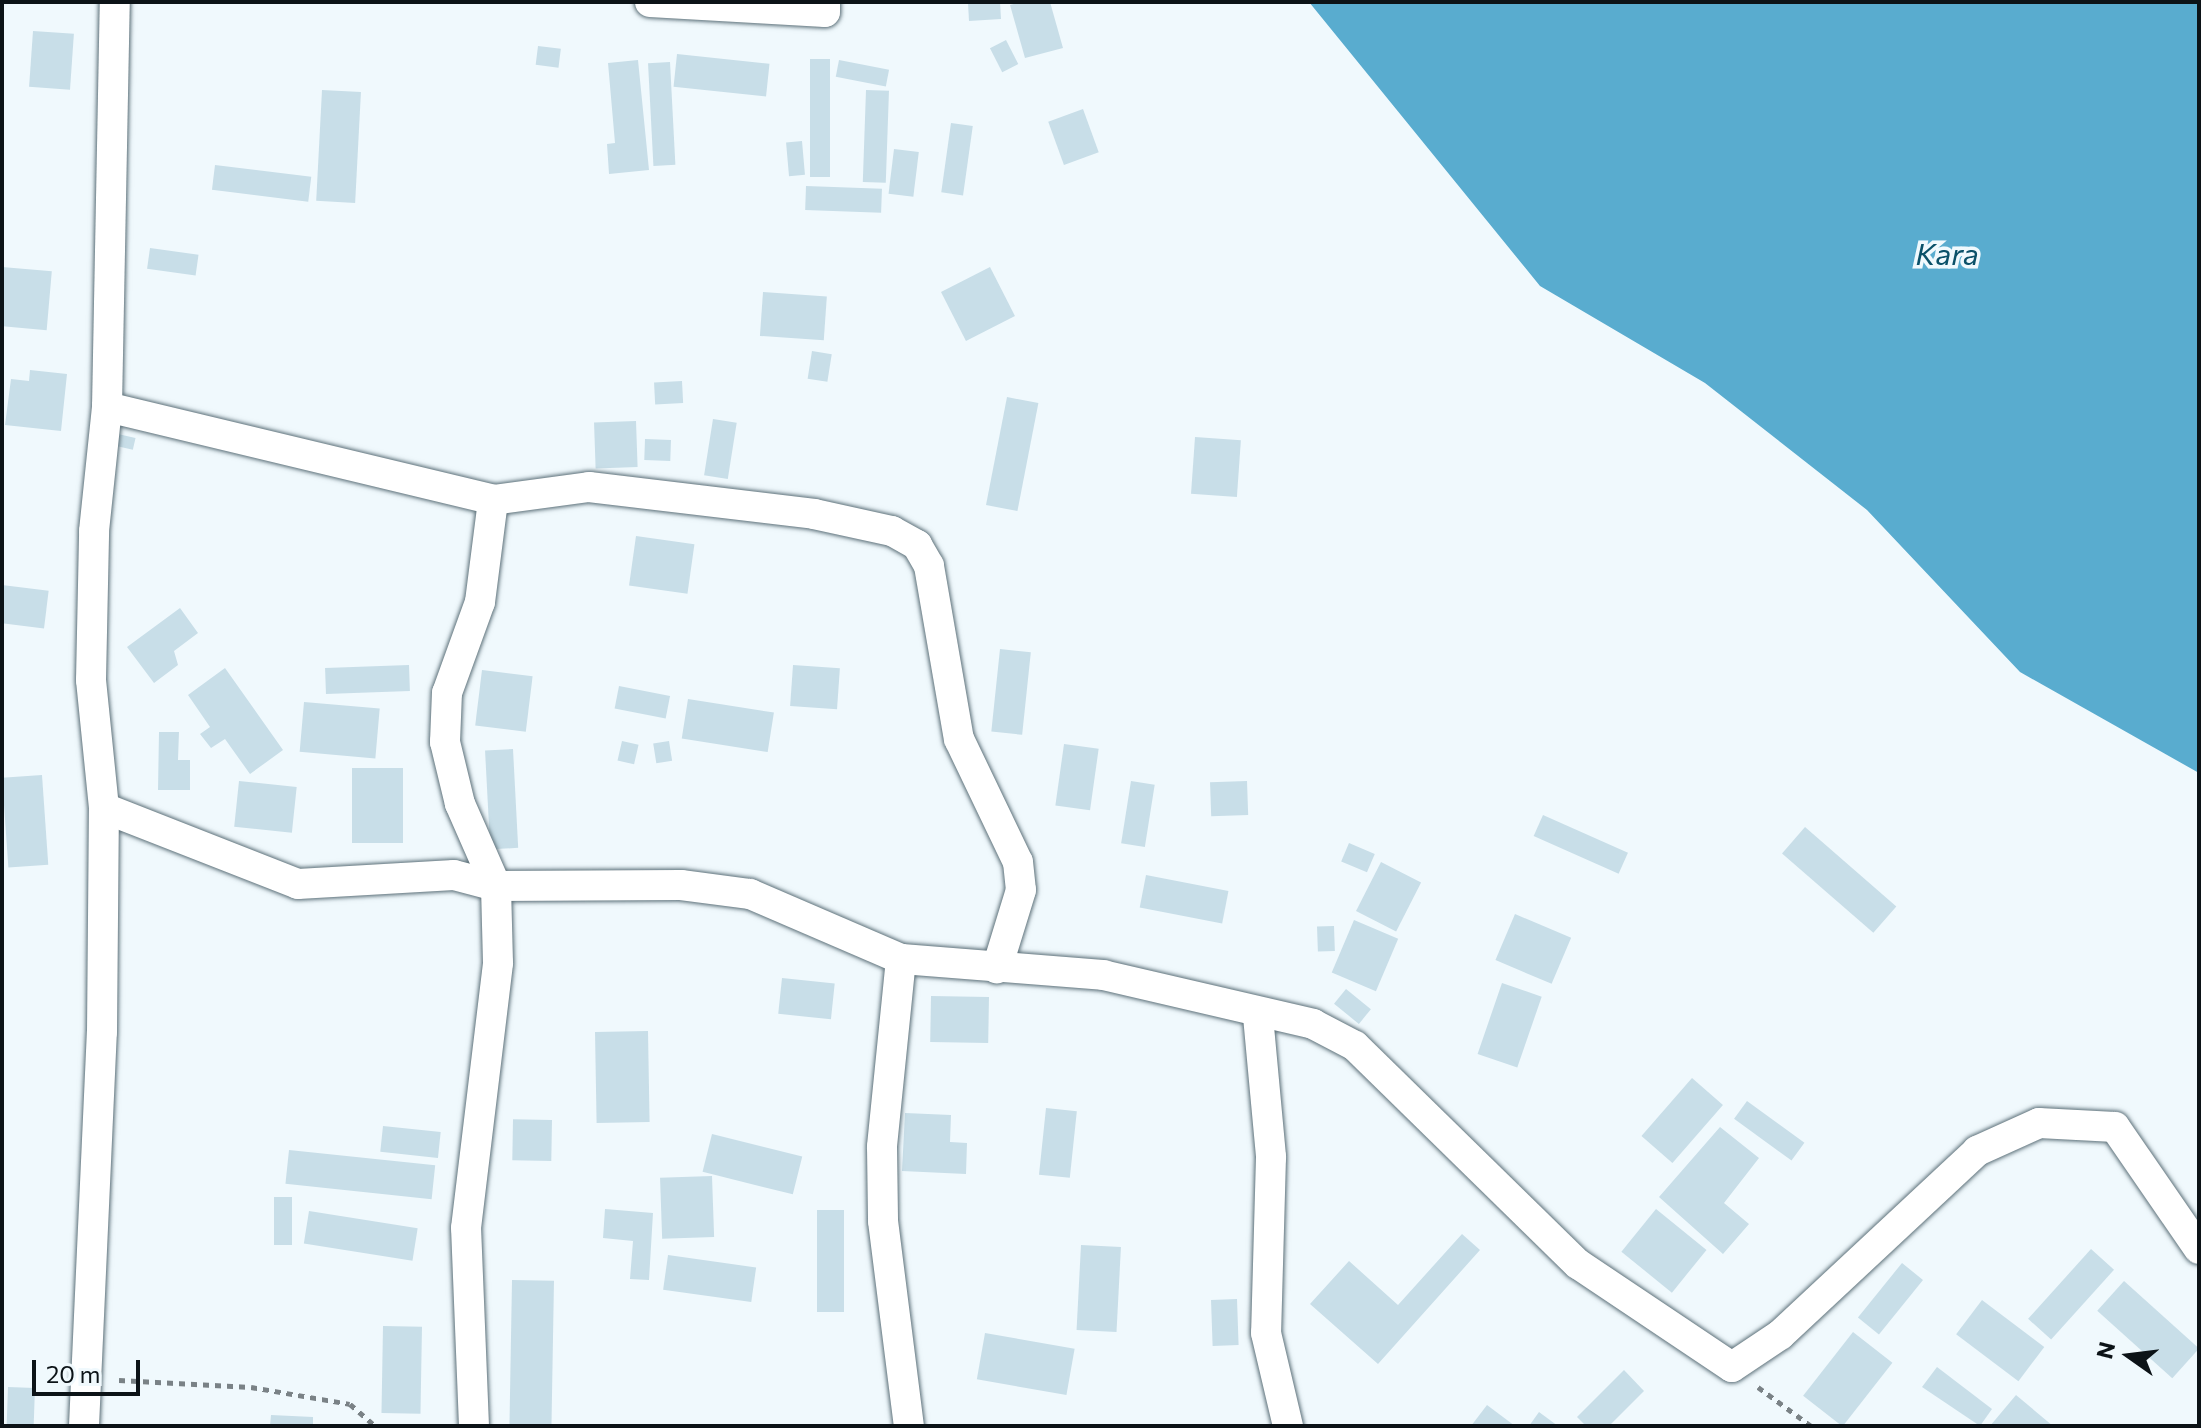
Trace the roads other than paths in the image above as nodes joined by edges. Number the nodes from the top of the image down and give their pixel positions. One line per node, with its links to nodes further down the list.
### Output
1 (115, 2): 4 (street)
2 (650, 2): 3 (street)
3 (825, 2)
4 (107, 407): 5 (street); 6 (street)
5 (493, 500): 7 (street); 9 (street)
6 (104, 808): 7 (street); 12 (street)
7 (496, 886): 8 (street); 13 (street)
8 (901, 959): 9 (street); 14 (street)
9 (997, 968): 10 (street)
10 (1258, 1016): 11 (street); 15 (street)
11 (2199, 1249)
12 (84, 1426)
13 (474, 1426)
14 (909, 1426)
15 (1288, 1426)

